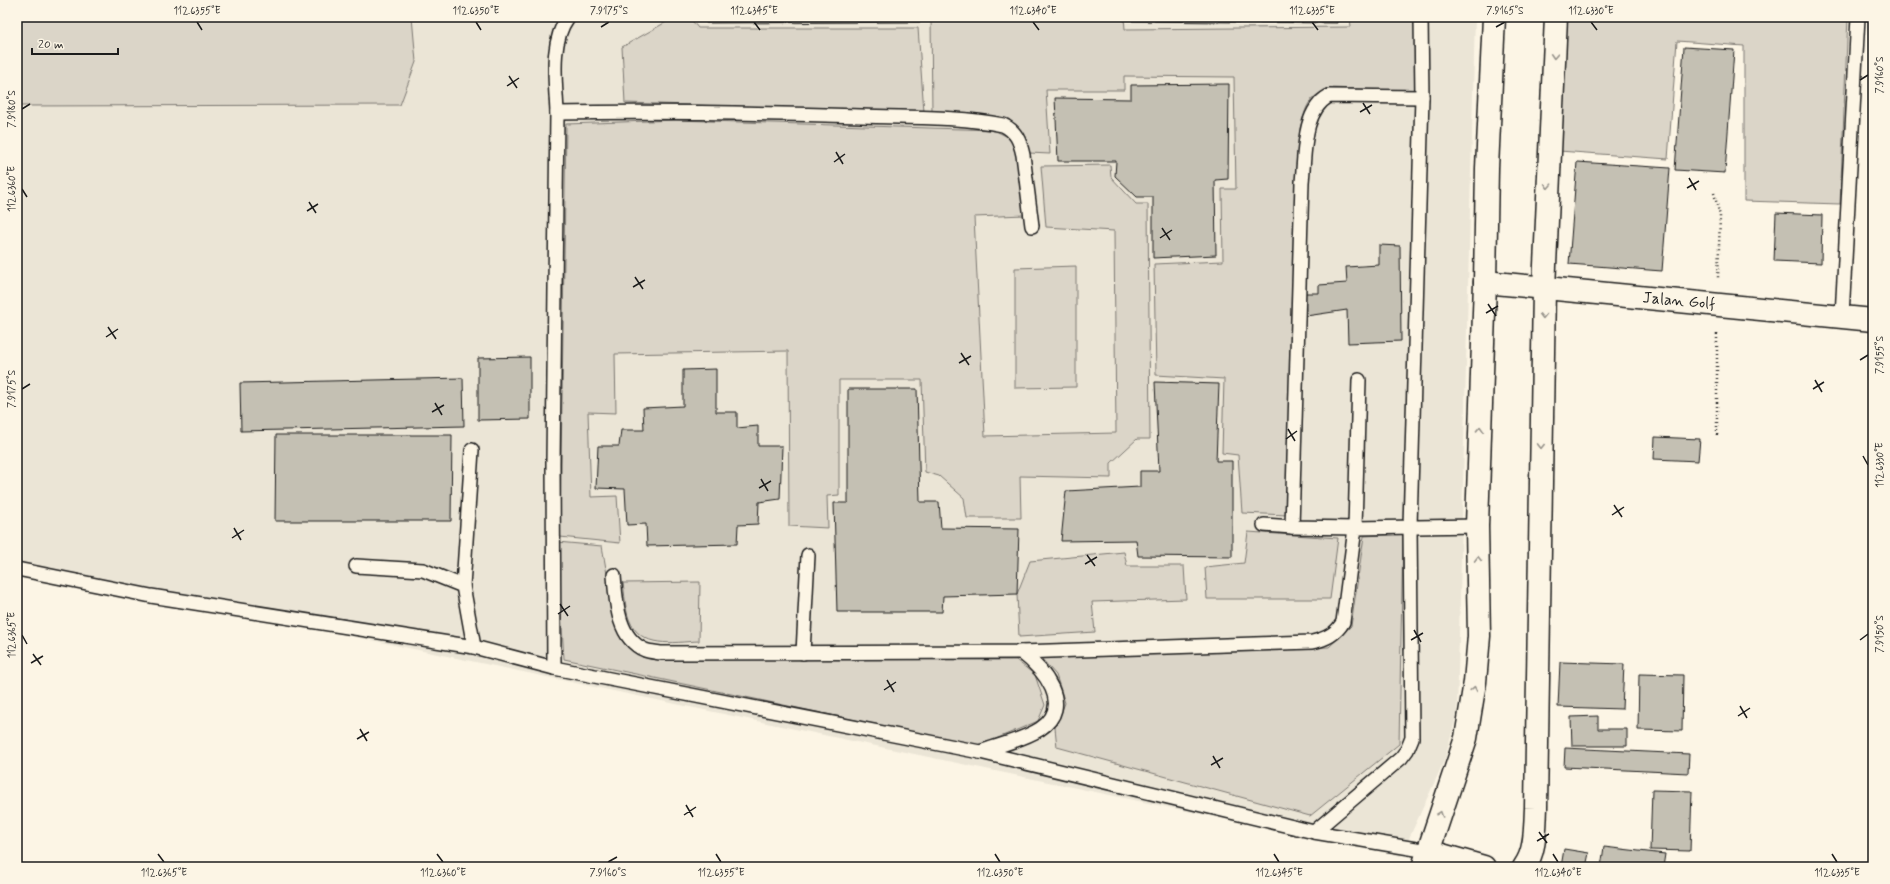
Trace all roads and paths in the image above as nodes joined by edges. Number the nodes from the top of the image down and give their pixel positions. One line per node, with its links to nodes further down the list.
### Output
1 (568, 17): 7 (lane)
2 (1421, 17): 6 (lane)
3 (1494, 17): 10 (street)
4 (1556, 17): 11 (street, one-way to 11)
5 (1858, 17): 13 (lane)
6 (1422, 97): 19 (lane); 21 (lane)
7 (557, 113): 9 (lane); 31 (lane)
8 (1714, 193): 12 (path)
9 (1032, 226)
10 (1485, 282): 11 (street, Jalan Golf); 20 (street, one-way to 10)
11 (1544, 288): 12 (street, Jalan Golf); 36 (street, one-way to 36)
12 (1718, 304): 13 (street, Jalan Golf); 16 (path)
13 (1842, 316): 14 (street, Jalan Golf)
14 (1873, 320)
15 (1359, 380): 22 (lane)
16 (1717, 435)
17 (472, 450): 27 (lane)
18 (1264, 525): 21 (lane)
19 (1410, 526): 20 (lane); 22 (lane); 33 (lane)
20 (1477, 526): 34 (street, one-way to 20)
21 (1292, 527): 22 (lane)
22 (1355, 528): 29 (lane)
23 (808, 555): 30 (lane)
24 (356, 566): 27 (lane)
25 (17, 569): 28 (lane)
26 (614, 575): 30 (lane)
27 (463, 586): 28 (lane)
28 (474, 647): 31 (lane)
29 (1021, 652): 30 (lane); 32 (lane)
30 (803, 653)
31 (554, 668): 32 (lane)
32 (980, 752): 33 (lane)
33 (1314, 832): 34 (lane)
34 (1425, 859): 35 (street)
35 (1484, 867)
36 (1524, 867)

